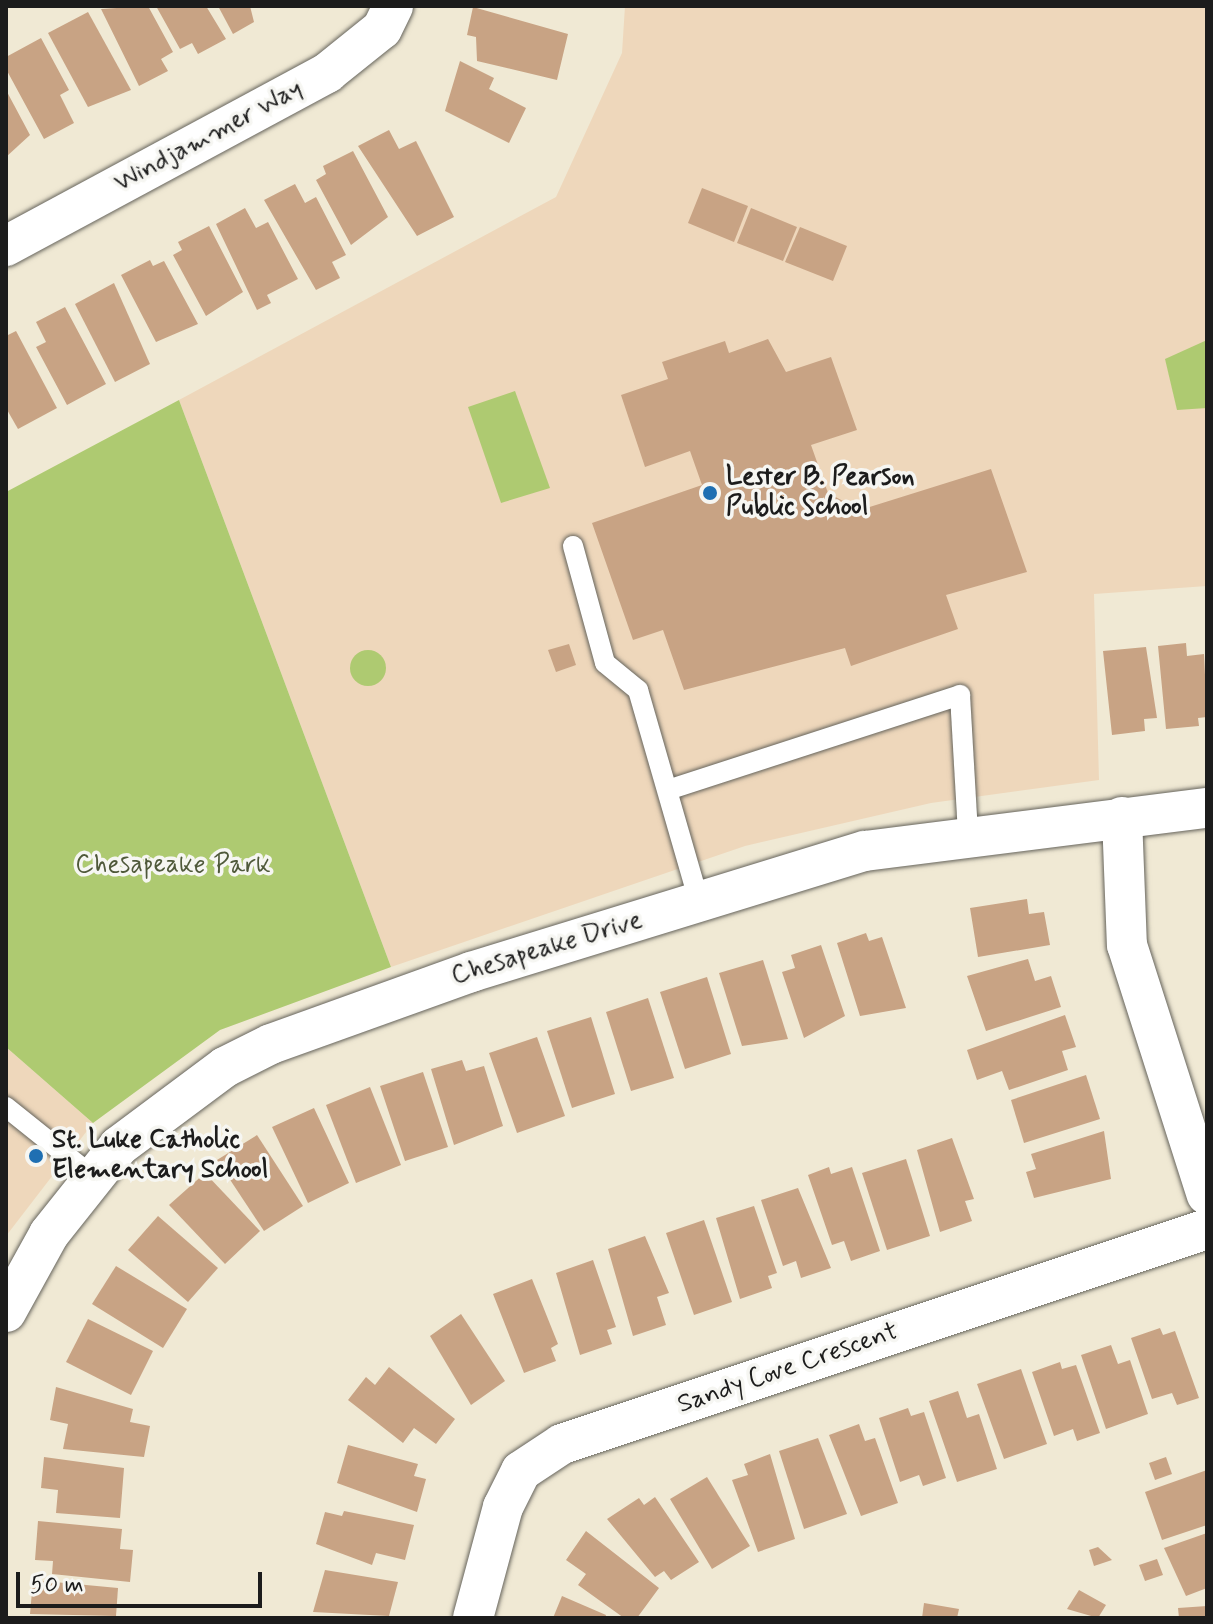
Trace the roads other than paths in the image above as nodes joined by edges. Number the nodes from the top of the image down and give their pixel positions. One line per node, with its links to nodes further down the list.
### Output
1 (393, 6): 2 (street, Windjammer Way)
2 (6, 246)
3 (573, 546): 4 (lane)
4 (671, 789): 7 (lane); 8 (lane)
5 (1207, 808): 6 (street, Chesapeake Drive)
6 (1122, 817): 7 (street, Chesapeake Drive); 11 (street)
7 (968, 835): 8 (street, Chesapeake Drive)
8 (699, 902): 10 (street, Chesapeake Drive)
9 (6, 1107): 10 (lane)
10 (92, 1176): 13 (street, Chesapeake Drive)
11 (1207, 1195)
12 (1207, 1229): 14 (street, Sandy Cove Crescent)
13 (6, 1312)
14 (473, 1618)

